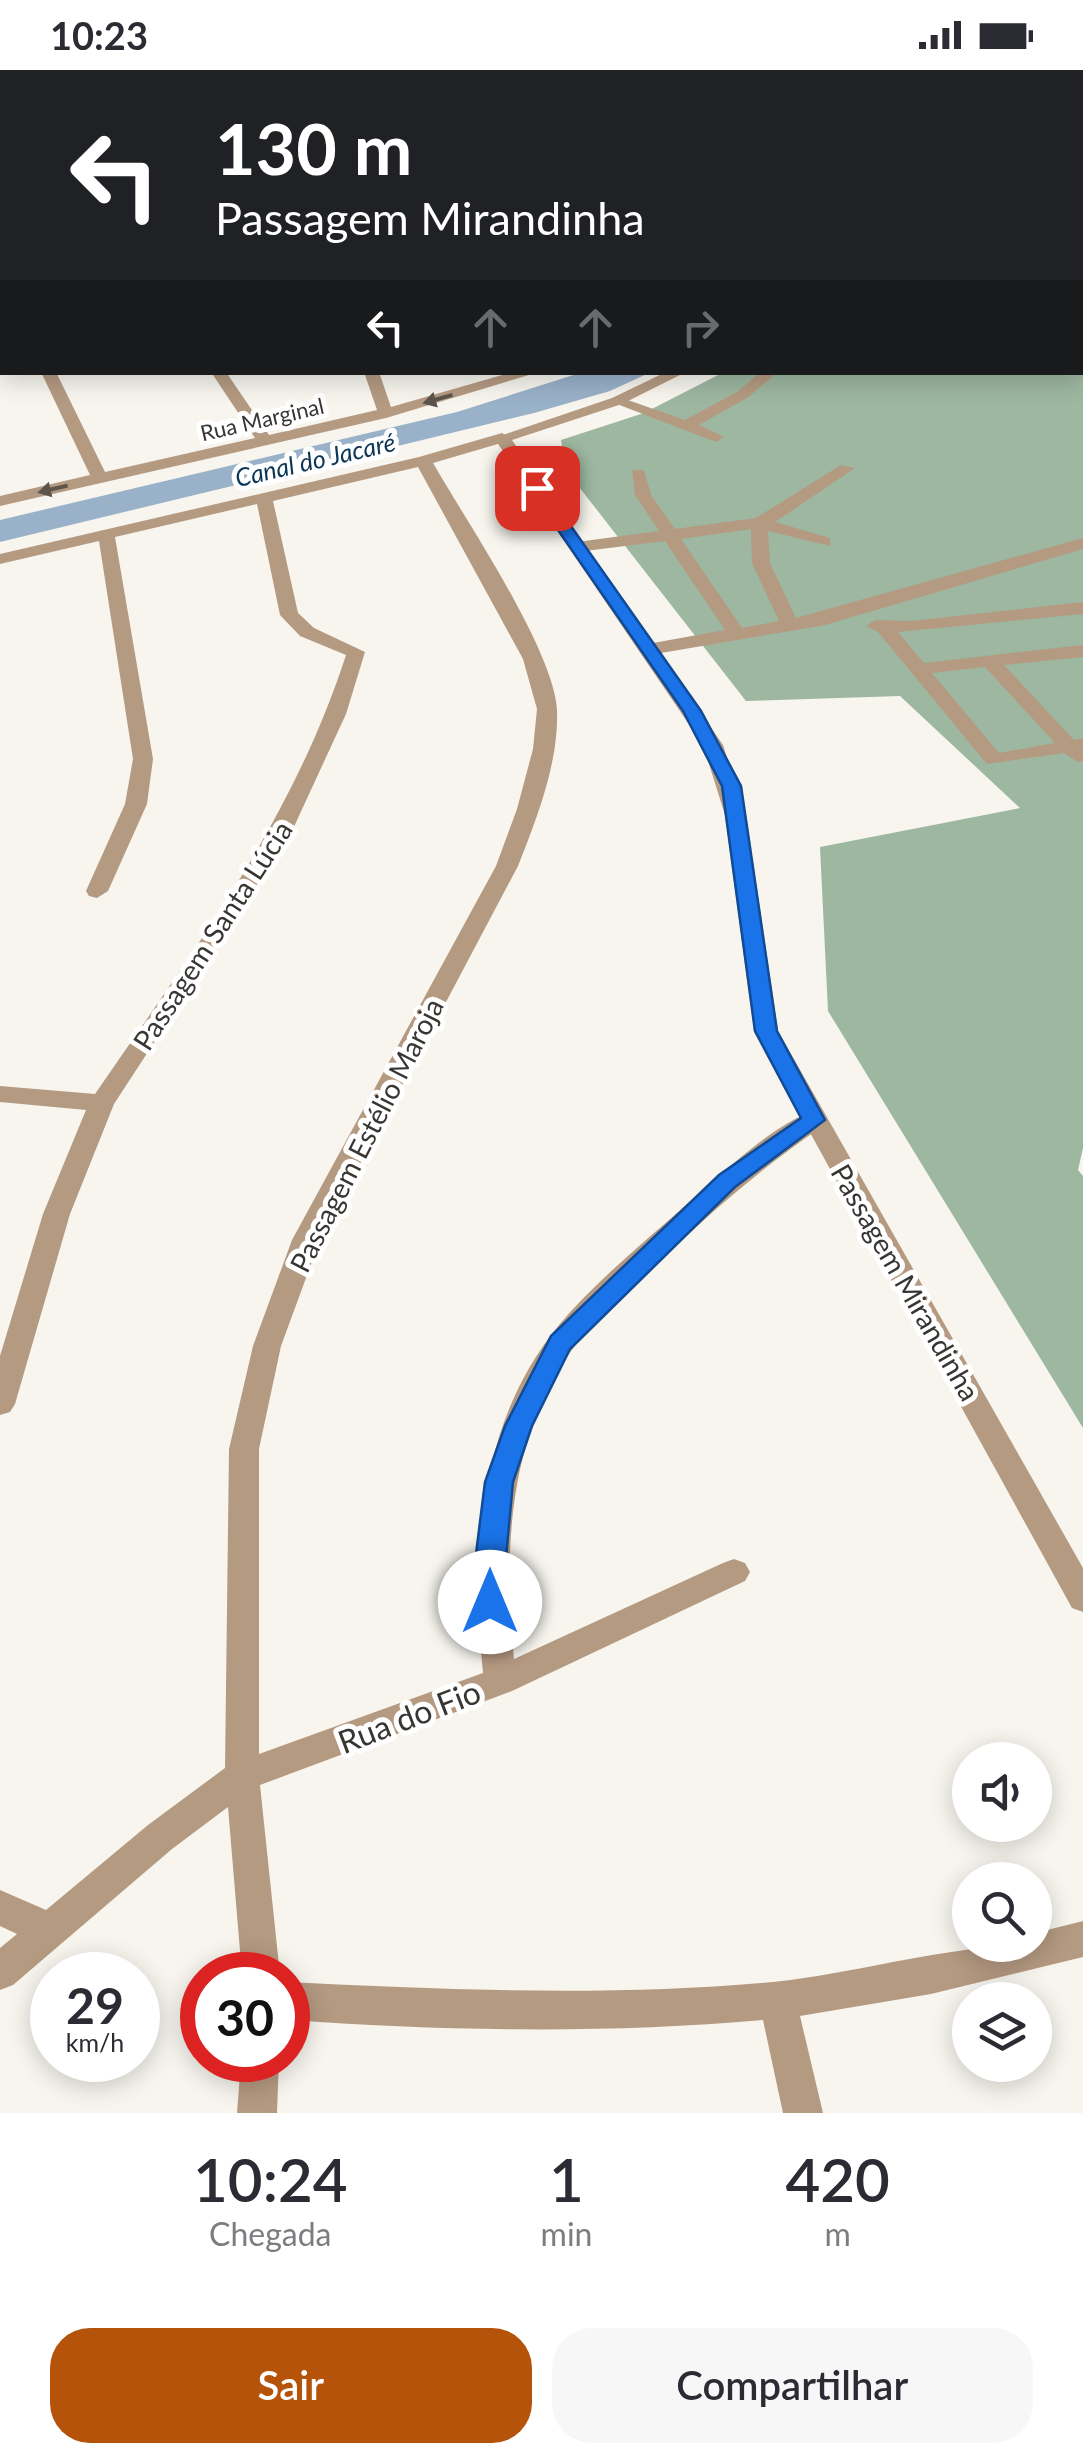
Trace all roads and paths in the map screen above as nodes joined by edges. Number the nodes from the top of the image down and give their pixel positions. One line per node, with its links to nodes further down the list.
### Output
1 (49, 375): 16 (street)
2 (220, 375): 12 (street)
3 (372, 375): 8 (street)
4 (509, 375): 8 (street, Rua Marginal, one-way to 8)
5 (673, 375): 7 (street)
6 (768, 375): 9 (street)
7 (617, 401): 9 (street); 11 (street)
8 (386, 413): 12 (street, Rua Marginal)
9 (686, 426): 10 (street)
10 (716, 436)
11 (502, 438): 13 (street); 24 (street, Passagem Mirandinha)
12 (266, 442): 16 (street, Rua Marginal)
13 (423, 461): 17 (street); 46 (street, Passagem Estélio Maroja)
14 (847, 468): 19 (street)
15 (638, 474): 20 (street)
16 (100, 479): 18 (street, Rua Marginal, one-way to 18)
17 (264, 497): 21 (street); 40 (street, Passagem Santa Lúcia)
18 (0, 502)
19 (761, 523): 20 (street); 22 (street); 30 (street)
20 (669, 533): 24 (street); 32 (street)
21 (106, 534): 26 (street); 38 (street)
22 (824, 542)
23 (1083, 543): 25 (street)
24 (578, 547): 33 (street, Passagem Mirandinha)
25 (1062, 550): 27 (street); 29 (street)
26 (0, 560)
27 (1083, 562)
28 (1083, 608): 31 (street)
29 (825, 619): 30 (street); 31 (street)
30 (790, 624): 32 (street)
31 (884, 627): 36 (street)
32 (736, 633): 33 (street)
33 (649, 649): 41 (street, Passagem Mirandinha)
34 (1083, 651): 35 (street)
35 (990, 662): 36 (street); 37 (street)
36 (918, 669): 37 (street)
37 (1078, 751)
38 (97, 890)
39 (0, 1094): 40 (street)
40 (102, 1103): 42 (street, Passagem Santa Lúcia)
41 (814, 1120): 44 (street, Passagem Mirandinha); 45 (street, Rua do Fio)
42 (0, 1404)
43 (734, 1572): 45 (street)
44 (1083, 1598)
45 (500, 1682): 46 (street, Rua do Fio)
46 (242, 1776): 48 (street, Rua do Fio); 50 (street, Passagem Estélio Maroja)
47 (0, 1908): 48 (street)
48 (48, 1929): 51 (street, Rua do Fio)
49 (1083, 1939): 52 (street)
50 (258, 1952)
51 (0, 1972)
52 (777, 2000): 53 (street); 56 (street)
53 (310, 2002)
54 (259, 2082): 55 (street)
55 (257, 2113)
56 (803, 2113)

